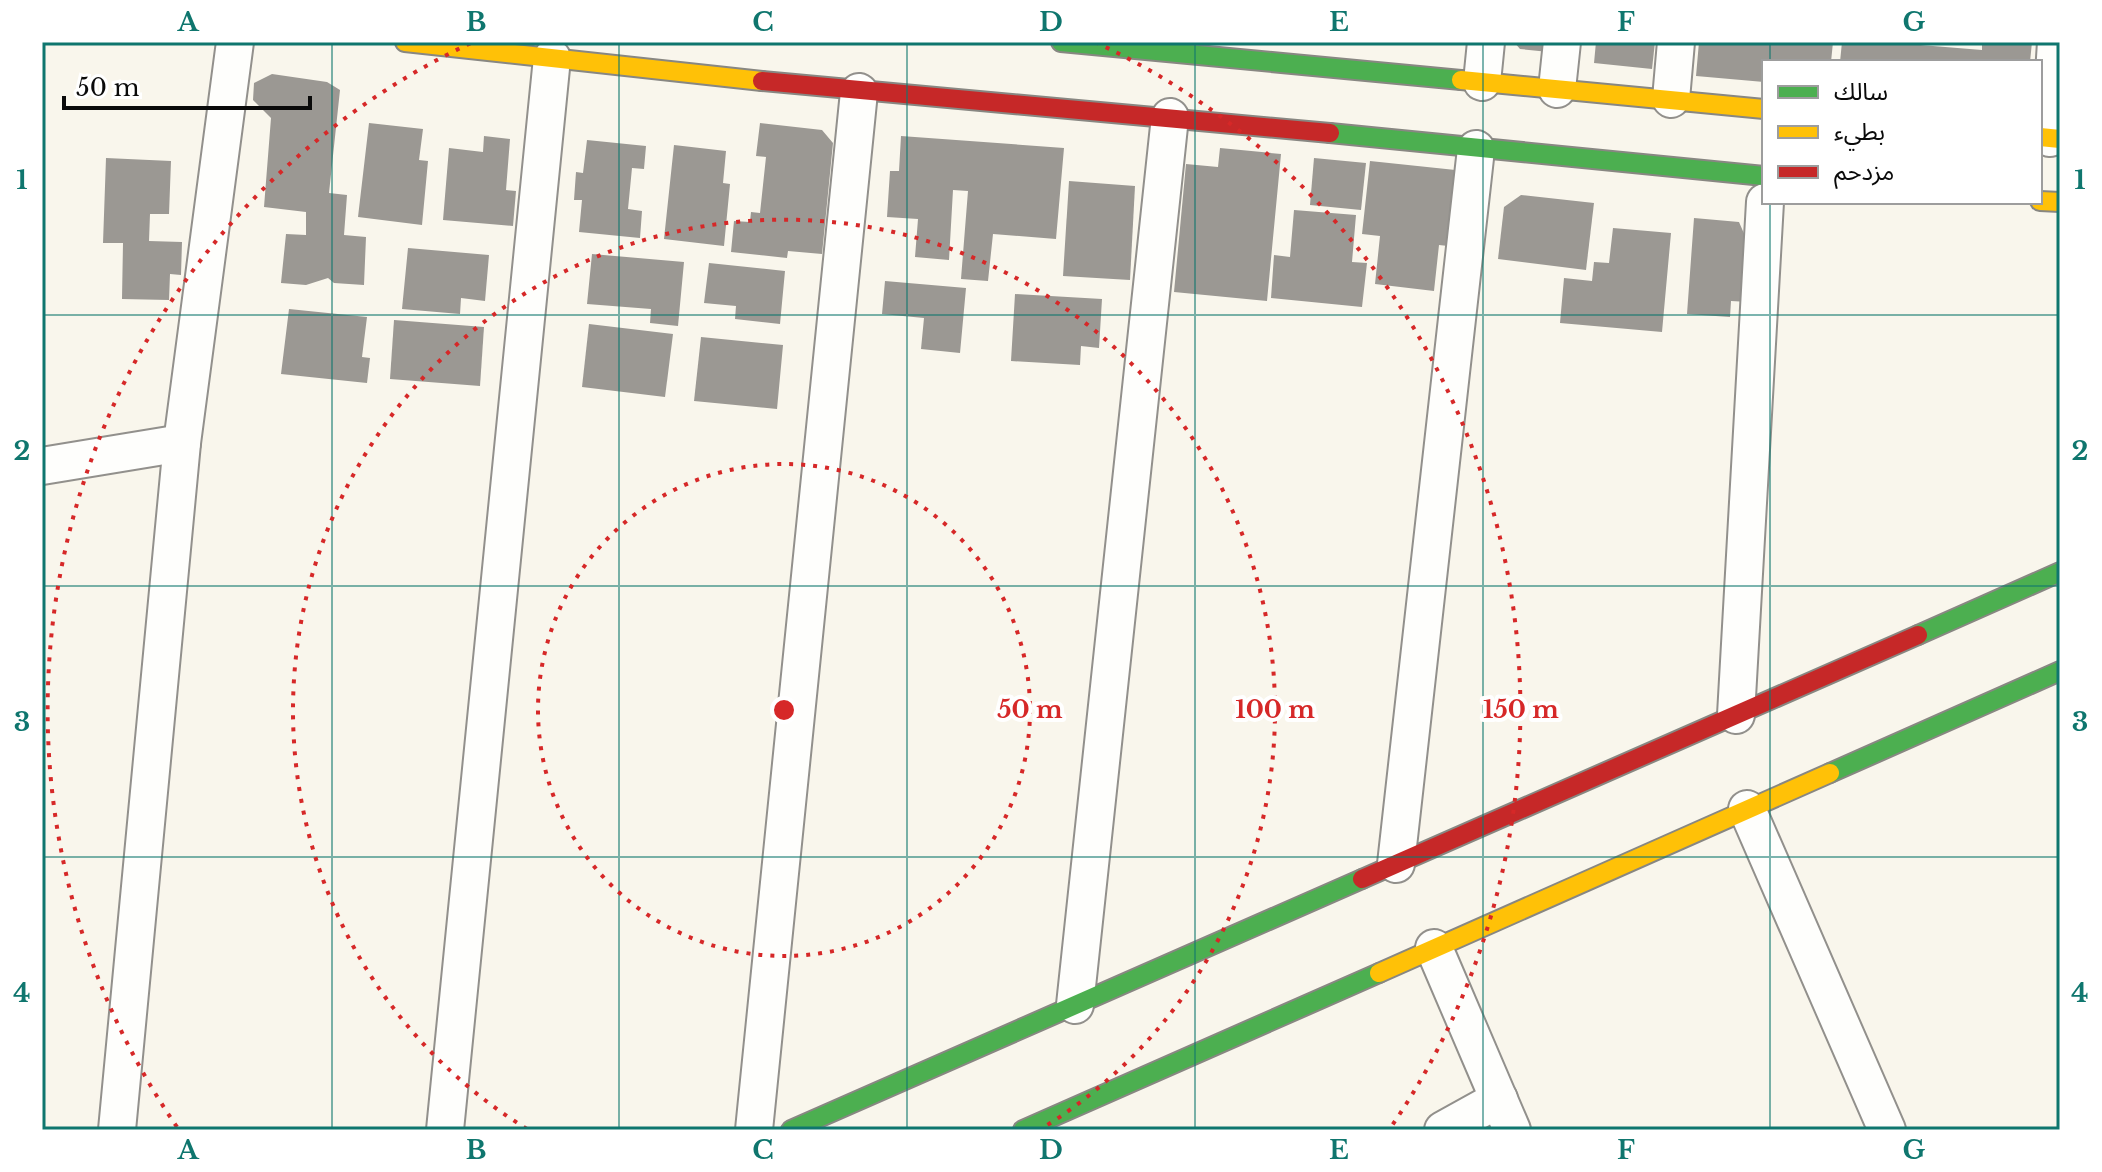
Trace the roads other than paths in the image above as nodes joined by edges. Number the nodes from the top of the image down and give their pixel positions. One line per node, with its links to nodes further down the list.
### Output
1 (235, 42): 19 (street)
2 (405, 42): 8 (street)
3 (1061, 42): 9 (street)
4 (1486, 42): 9 (street)
5 (1562, 42): 10 (street)
6 (1676, 42): 12 (street)
7 (2056, 42): 15 (street)
8 (552, 58): 11 (street); 30 (street)
9 (1482, 82): 10 (street)
10 (1557, 89): 12 (street)
11 (859, 92): 14 (street); 31 (street)
12 (1671, 99): 13 (street)
13 (1762, 109)
14 (1170, 117): 16 (street); 27 (street)
15 (2050, 138)
16 (1476, 149): 17 (street); 25 (street)
17 (1762, 176)
18 (1765, 204): 23 (street)
19 (182, 443): 20 (street); 29 (street)
20 (42, 466)
21 (2060, 572): 23 (street)
22 (2060, 671): 24 (street)
23 (1736, 715): 25 (street)
24 (1747, 809): 26 (street); 35 (street)
25 (1396, 864): 27 (street)
26 (1434, 948): 28 (street); 33 (street)
27 (1075, 1005): 32 (street)
28 (1506, 1114): 34 (street)
29 (117, 1130)
30 (445, 1130)
31 (754, 1130)
32 (791, 1130)
33 (1023, 1130)
34 (1443, 1130)
35 (1887, 1130)

